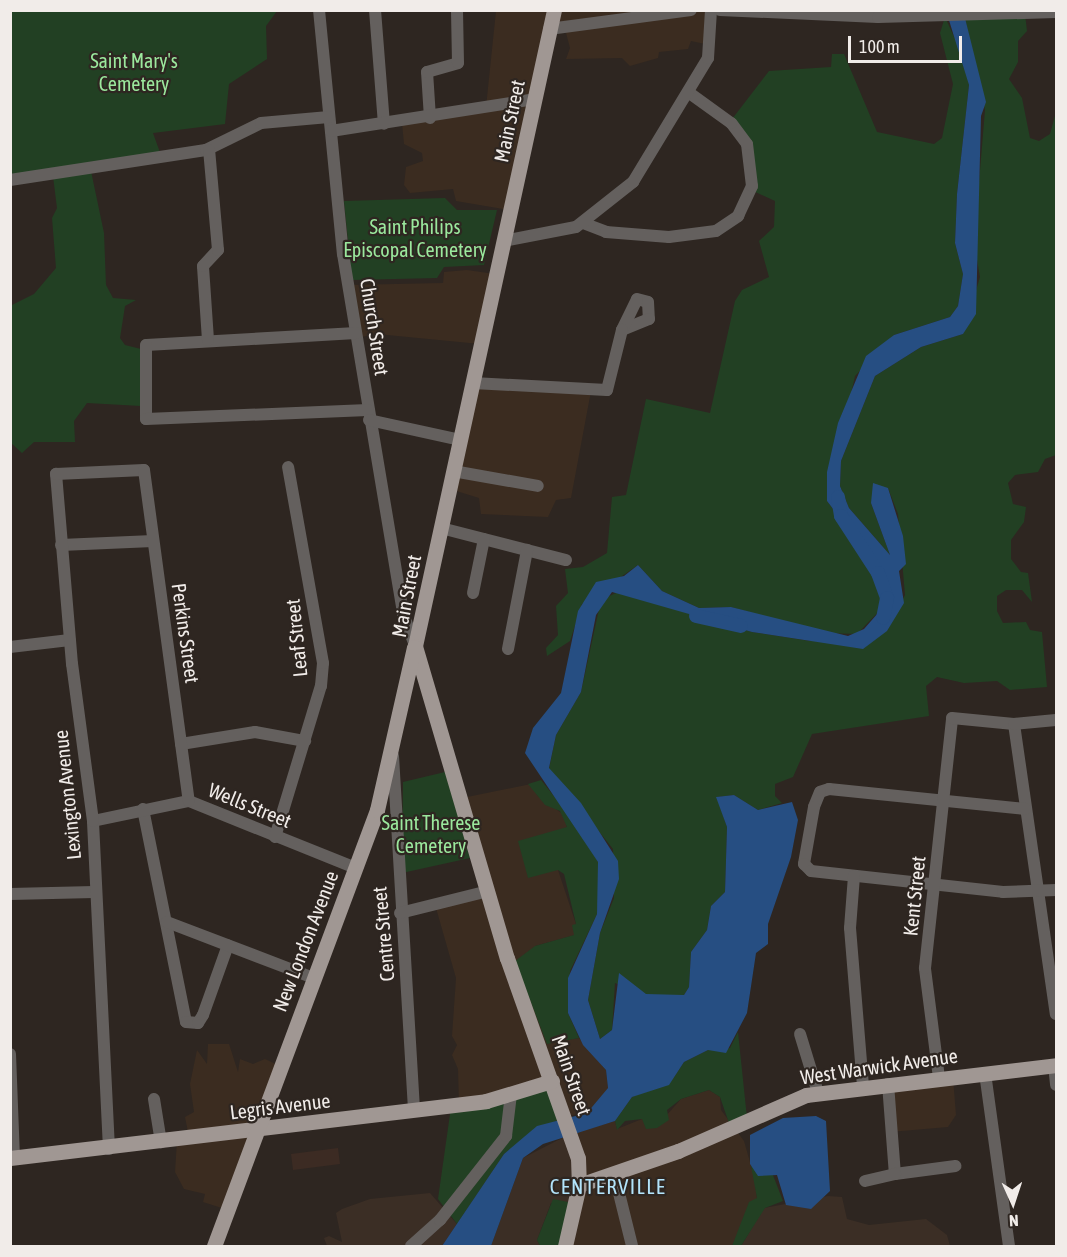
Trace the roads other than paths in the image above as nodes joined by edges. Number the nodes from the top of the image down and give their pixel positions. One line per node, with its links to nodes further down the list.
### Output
1 (319, 10): 13 (street, Church Street)
2 (375, 10): 15 (street)
3 (457, 10): 14 (street)
4 (554, 10): 10 (main road, Main Street)
5 (691, 10): 9 (street)
6 (711, 10): 11 (street)
7 (720, 10): 8 (street)
8 (1056, 12)
9 (627, 15): 10 (street)
10 (549, 30): 12 (main road, Main Street)
11 (691, 94): 19 (street); 19 (street)
12 (535, 99): 14 (street); 20 (main road, Main Street)
13 (329, 117): 16 (street, Church Street); 17 (street)
14 (430, 118): 15 (street)
15 (384, 124): 16 (street)
16 (331, 131): 22 (street, Church Street)
17 (209, 150): 18 (street); 23 (street)
18 (10, 180)
19 (584, 223): 20 (street)
20 (503, 241): 24 (main road, Main Street)
21 (622, 330): 24 (street)
22 (356, 333): 23 (street); 25 (street, Church Street)
23 (208, 340): 25 (street)
24 (473, 383): 26 (main road, Main Street)
25 (369, 415): 26 (street); 39 (street, Church Street)
26 (460, 440): 29 (main road, Main Street)
27 (288, 467): 44 (street, Leaf Street)
28 (144, 470): 33 (street, Perkins Street); 34 (street, Lexington Avenue)
29 (453, 471): 30 (street); 31 (main road, Main Street)
30 (538, 486)
31 (441, 528): 32 (street); 39 (main road, Main Street)
32 (484, 539): 35 (street); 37 (street)
33 (153, 541): 34 (street); 45 (street, Perkins Street)
34 (61, 545): 38 (street, Lexington Avenue)
35 (527, 550): 36 (street); 41 (street)
36 (566, 560)
37 (473, 593)
38 (70, 640): 40 (street); 51 (street, Lexington Avenue)
39 (414, 646): 46 (main road, New London Avenue); 57 (main road, Main Street)
40 (10, 647)
41 (508, 649)
42 (1056, 720): 43 (street)
43 (1014, 724): 48 (street, Kent Street); 50 (street)
44 (305, 741): 45 (street); 52 (street, Leaf Street)
45 (181, 744): 47 (street, Perkins Street)
46 (393, 756): 53 (main road, New London Avenue); 61 (street, Centre Street)
47 (189, 801): 49 (street, Wells Street); 52 (street, Wells Street)
48 (943, 803): 50 (street); 54 (street); 55 (street, Kent Street)
49 (143, 809): 51 (street, Wells Street); 62 (street)
50 (1025, 809): 58 (street)
51 (93, 821): 59 (street, Lexington Avenue)
52 (275, 837): 53 (street, Wells Street)
53 (356, 868): 64 (main road, New London Avenue)
54 (854, 876): 55 (street); 74 (street)
55 (936, 884): 58 (street); 70 (street, Kent Street)
56 (1056, 890): 58 (street)
57 (488, 891): 61 (street); 71 (main road, Main Street)
58 (1038, 891): 65 (street)
59 (94, 892): 60 (street); 81 (street, Lexington Avenue)
60 (10, 894)
61 (400, 913): 78 (street, Centre Street)
62 (167, 922): 63 (street); 63 (street)
63 (228, 945): 64 (street)
64 (314, 978): 79 (main road, New London Avenue)
65 (1056, 1014)
66 (800, 1034): 75 (street)
67 (10, 1054): 83 (street)
68 (1055, 1065): 69 (main road, West Warwick Avenue); 73 (street)
69 (985, 1073): 70 (main road, West Warwick Avenue); 93 (street)
70 (939, 1078): 72 (main road, West Warwick Avenue)
71 (552, 1081): 76 (main road, Legris Avenue); 82 (main road, Main Street)
72 (888, 1084): 74 (main road, West Warwick Avenue); 86 (street)
73 (1056, 1085)
74 (863, 1087): 75 (main road, West Warwick Avenue)
75 (818, 1093): 85 (main road, West Warwick Avenue)
76 (512, 1094): 78 (main road, Legris Avenue); 90 (street)
77 (154, 1099): 80 (street)
78 (414, 1110): 79 (main road, Legris Avenue)
79 (258, 1129): 80 (main road, Legris Avenue); 89 (main road, New London Avenue)
80 (161, 1142): 81 (main road, Legris Avenue)
81 (109, 1149): 83 (main road, Legris Avenue)
82 (575, 1149): 85 (main road); 88 (main road, Main Street)
83 (12, 1158)
84 (955, 1166): 86 (street)
85 (618, 1172): 88 (main road, West Warwick Avenue); 92 (street)
86 (895, 1173): 87 (street)
87 (865, 1181)
88 (579, 1185): 91 (main road, Main Street)
89 (214, 1246)
90 (411, 1246)
91 (565, 1246)
92 (632, 1246)
93 (1009, 1246)

